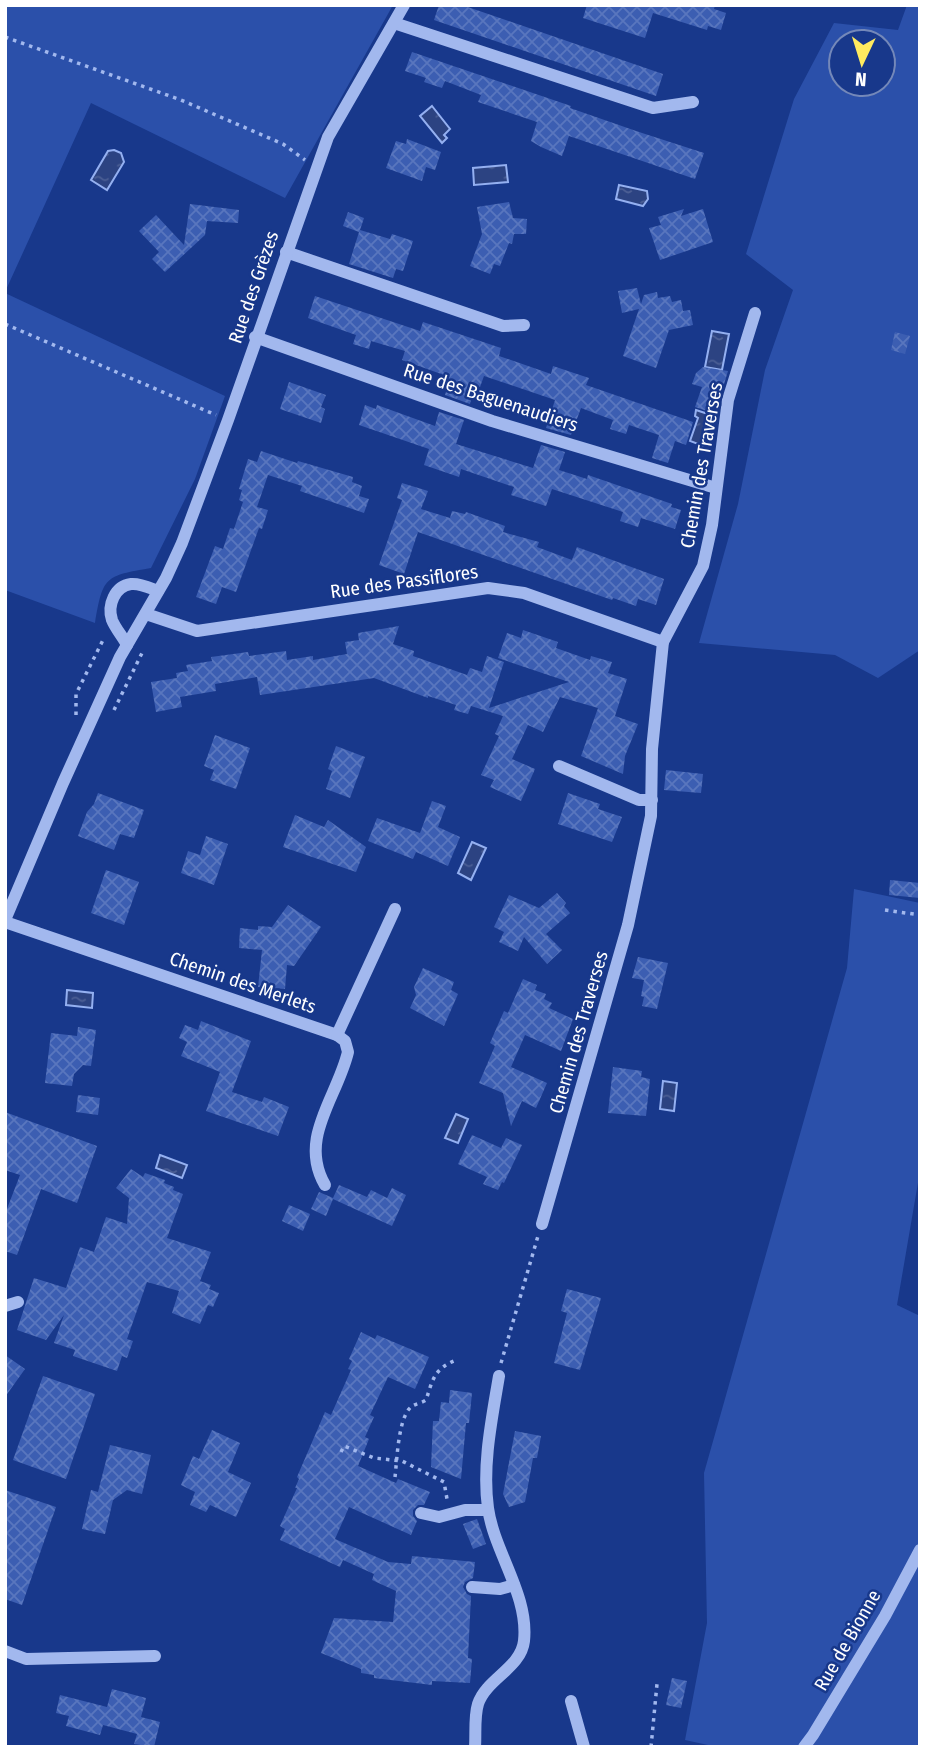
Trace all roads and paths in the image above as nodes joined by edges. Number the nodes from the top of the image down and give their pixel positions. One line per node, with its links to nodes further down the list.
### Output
1 (404, 5): 2 (street, Rue des Grèzes)
2 (394, 23): 4 (street); 5 (street, Rue des Grèzes)
3 (5, 37): 5 (path)
4 (693, 102)
5 (315, 167): 6 (street, Rue des Grèzes)
6 (286, 252): 9 (street); 10 (street, Rue des Grèzes)
7 (755, 313): 12 (street, Chemin des Traverses)
8 (5, 324): 11 (path)
9 (524, 325)
10 (255, 337): 11 (street, Rue des Grèzes); 12 (street, Rue des Baguenaudiers)
11 (228, 420): 13 (street, Rue des Grèzes)
12 (716, 488): 15 (street, Chemin des Traverses)
13 (158, 591): 14 (street, Rue des Grèzes); 16 (street)
14 (146, 614): 15 (street, Rue des Passiflores); 16 (street, Rue des Grèzes)
15 (663, 642): 18 (street, Chemin des Traverses)
16 (127, 645): 22 (street, Rue des Grèzes)
17 (558, 766): 18 (street)
18 (652, 800): 25 (street, Chemin des Traverses)
19 (395, 909): 23 (street)
20 (885, 910): 21 (path)
21 (920, 915)
22 (5, 921): 23 (street, Chemin des Merlets)
23 (337, 1035): 24 (street)
24 (325, 1185)
25 (541, 1224): 27 (path)
26 (456, 1360): 29 (path)
27 (499, 1376): 31 (street)
28 (341, 1452): 29 (path)
29 (397, 1459): 30 (path); 33 (path)
30 (395, 1477)
31 (488, 1510): 33 (street); 35 (street)
32 (421, 1513): 33 (street)
33 (450, 1515)
34 (920, 1550): 44 (street, Rue de Bionne)
35 (514, 1586): 36 (street); 41 (street)
36 (472, 1587)
37 (5, 1651): 38 (street)
38 (155, 1656)
39 (657, 1684): 43 (path)
40 (570, 1701): 42 (street)
41 (475, 1747)
42 (584, 1747)
43 (651, 1747)
44 (804, 1747)

